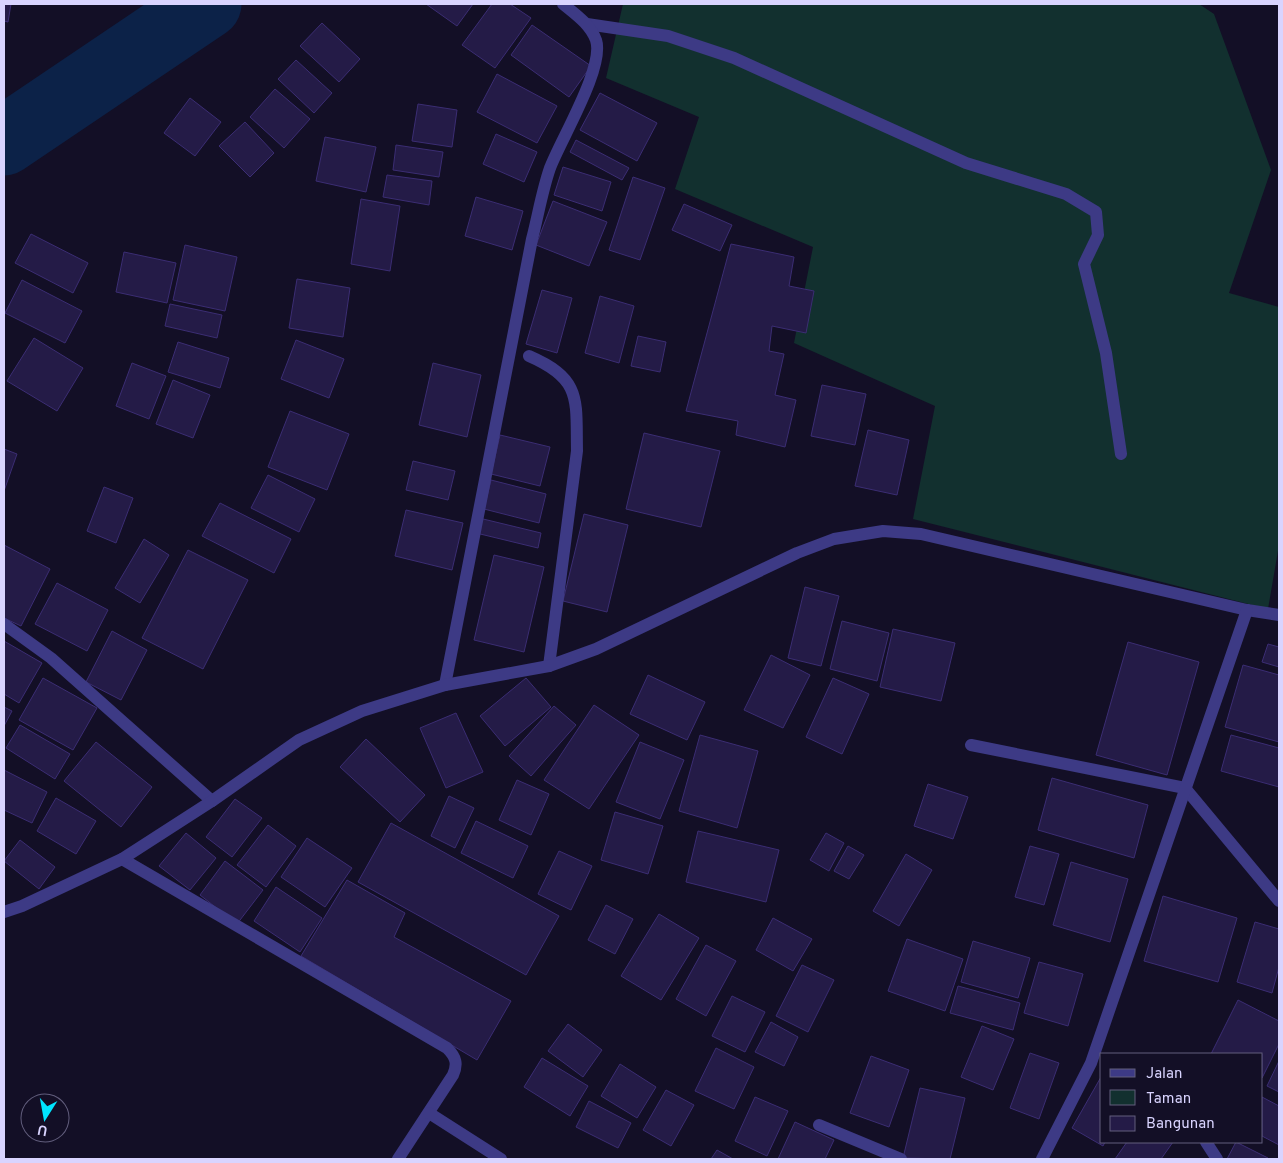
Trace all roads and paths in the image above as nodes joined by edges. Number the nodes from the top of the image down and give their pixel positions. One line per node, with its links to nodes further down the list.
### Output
1 (562, 4): 2 (street)
2 (587, 24): 4 (street); 9 (street)
3 (529, 356): 8 (street)
4 (1121, 454)
5 (1248, 610): 6 (street); 8 (street); 11 (street)
6 (1279, 615)
7 (4, 624): 12 (street)
8 (549, 666): 9 (street)
9 (445, 685): 12 (street)
10 (971, 745): 11 (street)
11 (1185, 788): 14 (street); 16 (street)
12 (212, 801): 13 (street)
13 (122, 859): 15 (street); 19 (street)
14 (1279, 900)
15 (4, 912)
16 (1100, 1053)
17 (1100, 1054): 18 (street)
18 (1096, 1066): 22 (street)
19 (429, 1113): 23 (street); 24 (street)
20 (820, 1125): 25 (street)
21 (1207, 1143): 26 (street)
22 (1046, 1158)
23 (398, 1159)
24 (501, 1159)
25 (901, 1159)
26 (1217, 1159)

